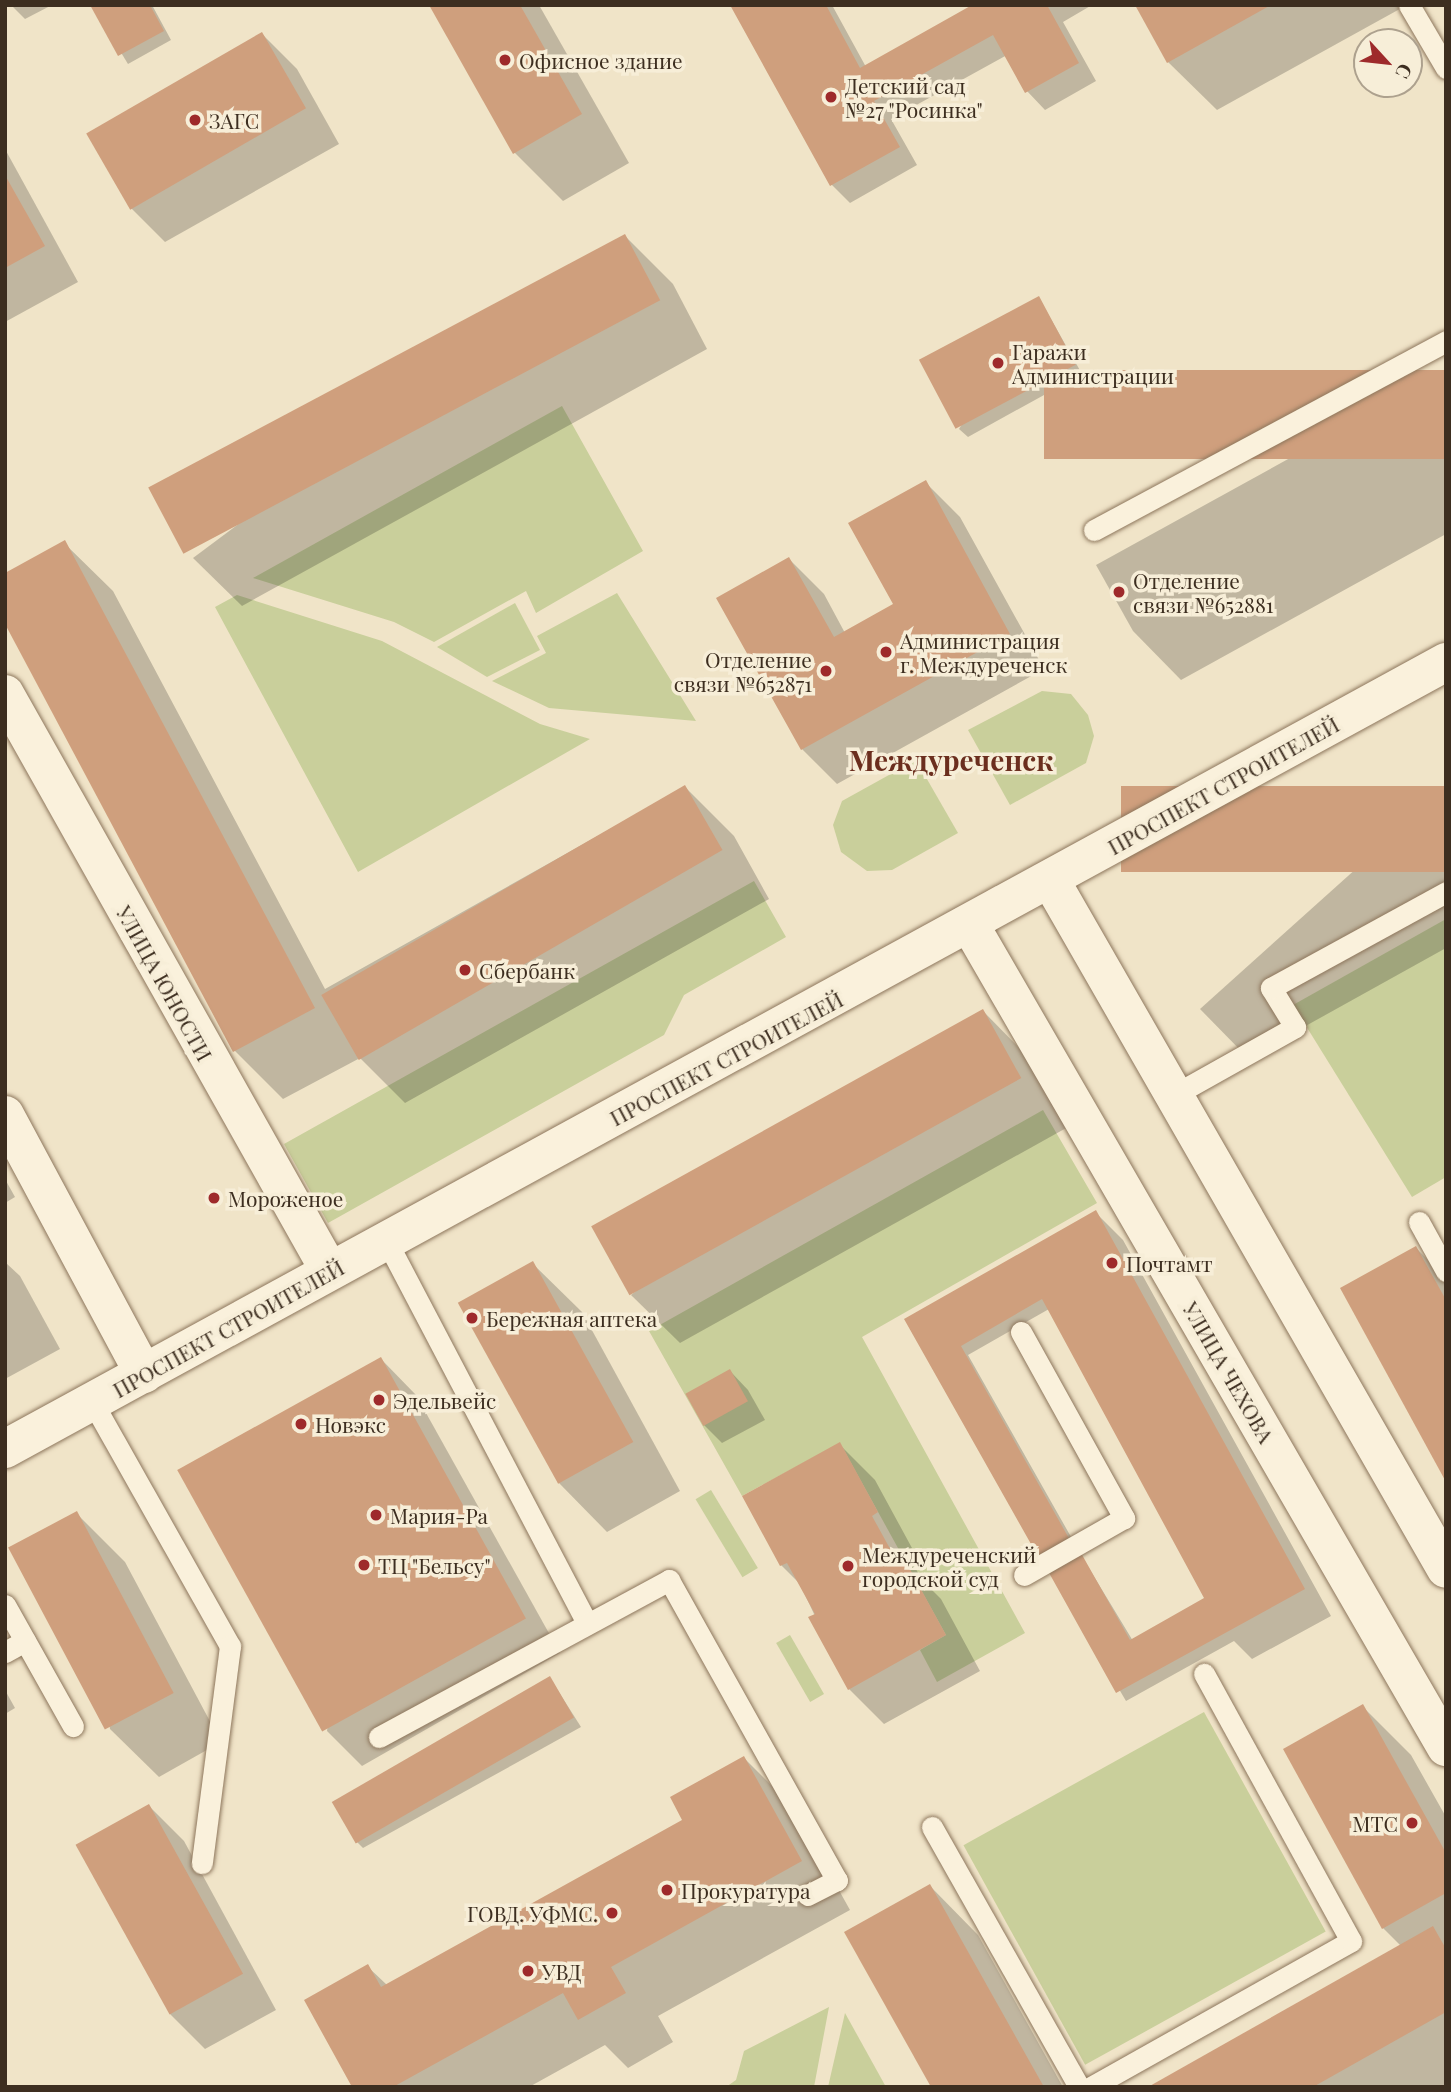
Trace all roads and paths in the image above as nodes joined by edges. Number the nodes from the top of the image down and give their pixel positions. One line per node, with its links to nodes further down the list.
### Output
1 (1409, 5): 2 (lane)
2 (1446, 68)
3 (1446, 341): 4 (lane)
4 (1094, 530)
5 (1446, 662): 7 (street, ПРОСПЕКТ СТРОИТЕЛЕЙ)
6 (5, 694): 15 (street, УЛИЦА ЮНОСТИ)
7 (1051, 881): 9 (street, ПРОСПЕКТ СТРОИТЕЛЕЙ); 10 (street)
8 (1446, 892): 10 (lane)
9 (970, 925): 14 (street, ПРОСПЕКТ СТРОИТЕЛЕЙ); 30 (street, УЛИЦА ЧЕХОВА)
10 (1174, 1095): 21 (street)
11 (5, 1115): 12 (street)
12 (14, 1153): 18 (street)
13 (1419, 1222): 16 (lane)
14 (387, 1242): 15 (street, ПРОСПЕКТ СТРОИТЕЛЕЙ); 24 (lane)
15 (329, 1270): 18 (street, ПРОСПЕКТ СТРОИТЕЛЕЙ)
16 (1446, 1271)
17 (1021, 1332): 22 (lane)
18 (144, 1374): 19 (street, ПРОСПЕКТ СТРОИТЕЛЕЙ)
19 (93, 1403): 20 (street, ПРОСПЕКТ СТРОИТЕЛЕЙ); 32 (lane)
20 (5, 1449)
21 (1446, 1569)
22 (1024, 1575)
23 (5, 1605): 25 (lane)
24 (587, 1623): 29 (lane); 33 (lane)
25 (25, 1641): 26 (lane); 28 (lane)
26 (5, 1652)
27 (1204, 1674): 35 (lane)
28 (73, 1726)
29 (379, 1737)
30 (1446, 1747)
31 (932, 1827): 34 (lane)
32 (202, 1863)
33 (808, 1895)
34 (1079, 2087)
35 (1091, 2087)

